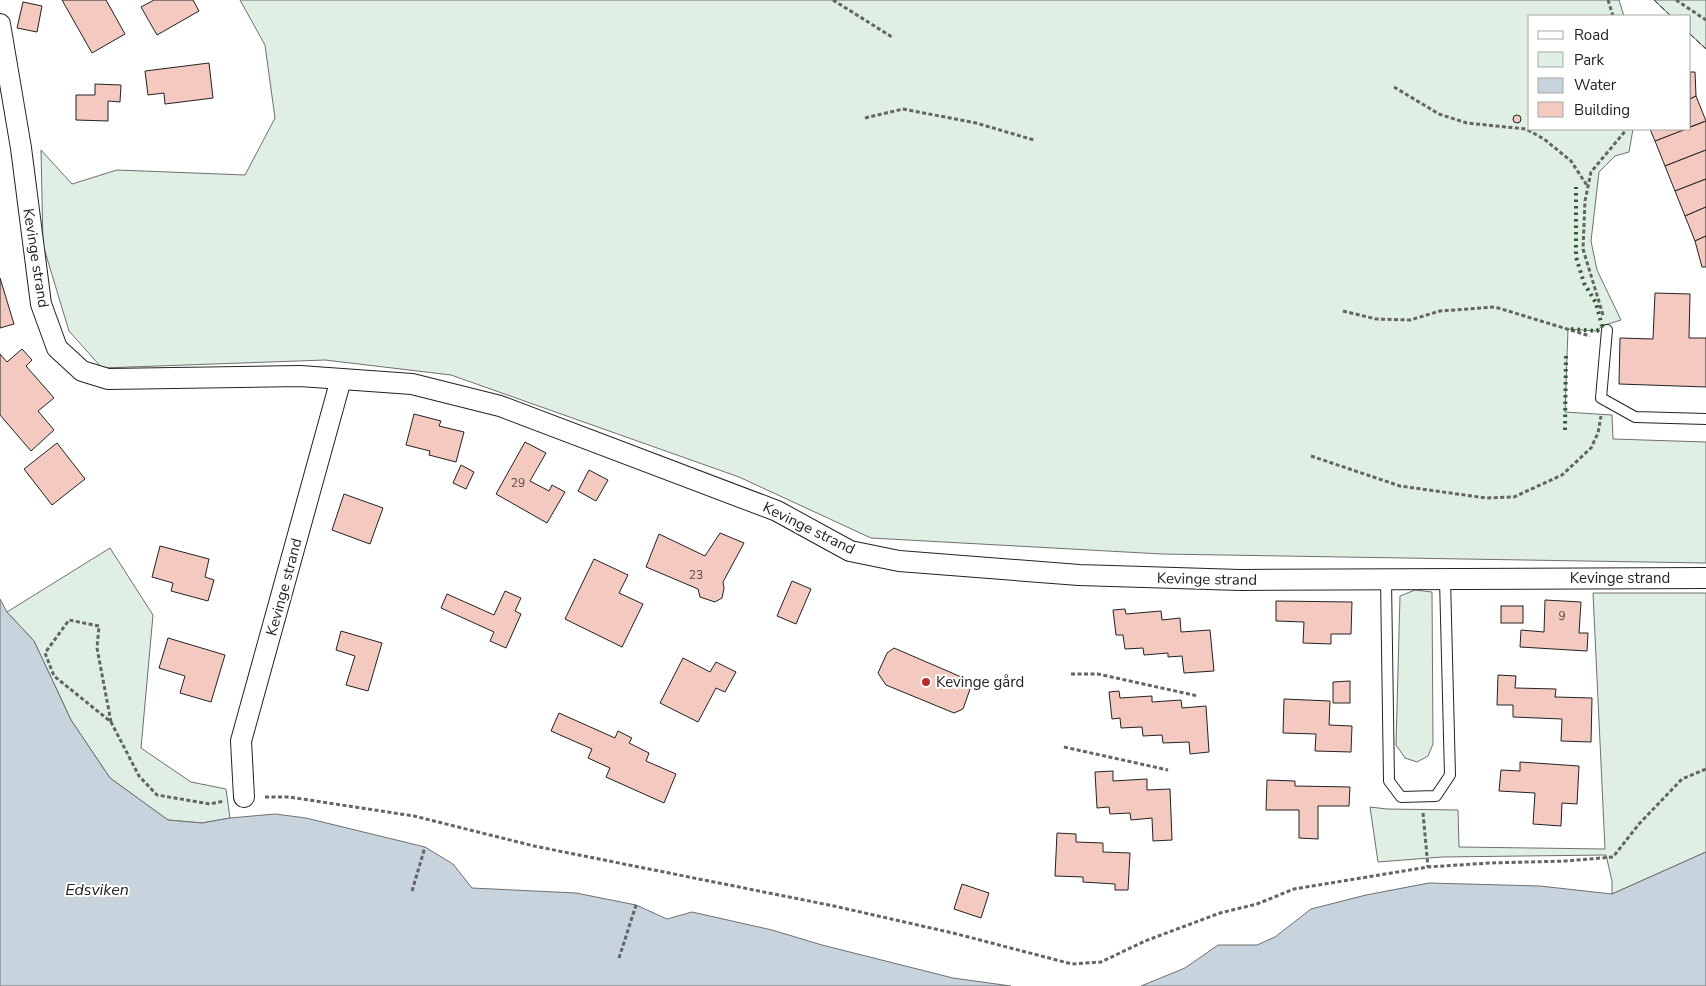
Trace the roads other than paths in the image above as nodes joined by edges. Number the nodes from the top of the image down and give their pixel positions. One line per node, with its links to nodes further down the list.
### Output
1 (0, 24): 3 (street, Kevinge strand)
2 (1606, 335): 4 (lane)
3 (341, 379): 7 (street, Kevinge strand); 8 (street, Kevinge strand)
4 (1706, 419)
5 (1706, 578): 6 (street, Kevinge strand)
6 (1445, 579): 7 (street, Kevinge strand); 7 (lane)
7 (1386, 580)
8 (244, 797)

